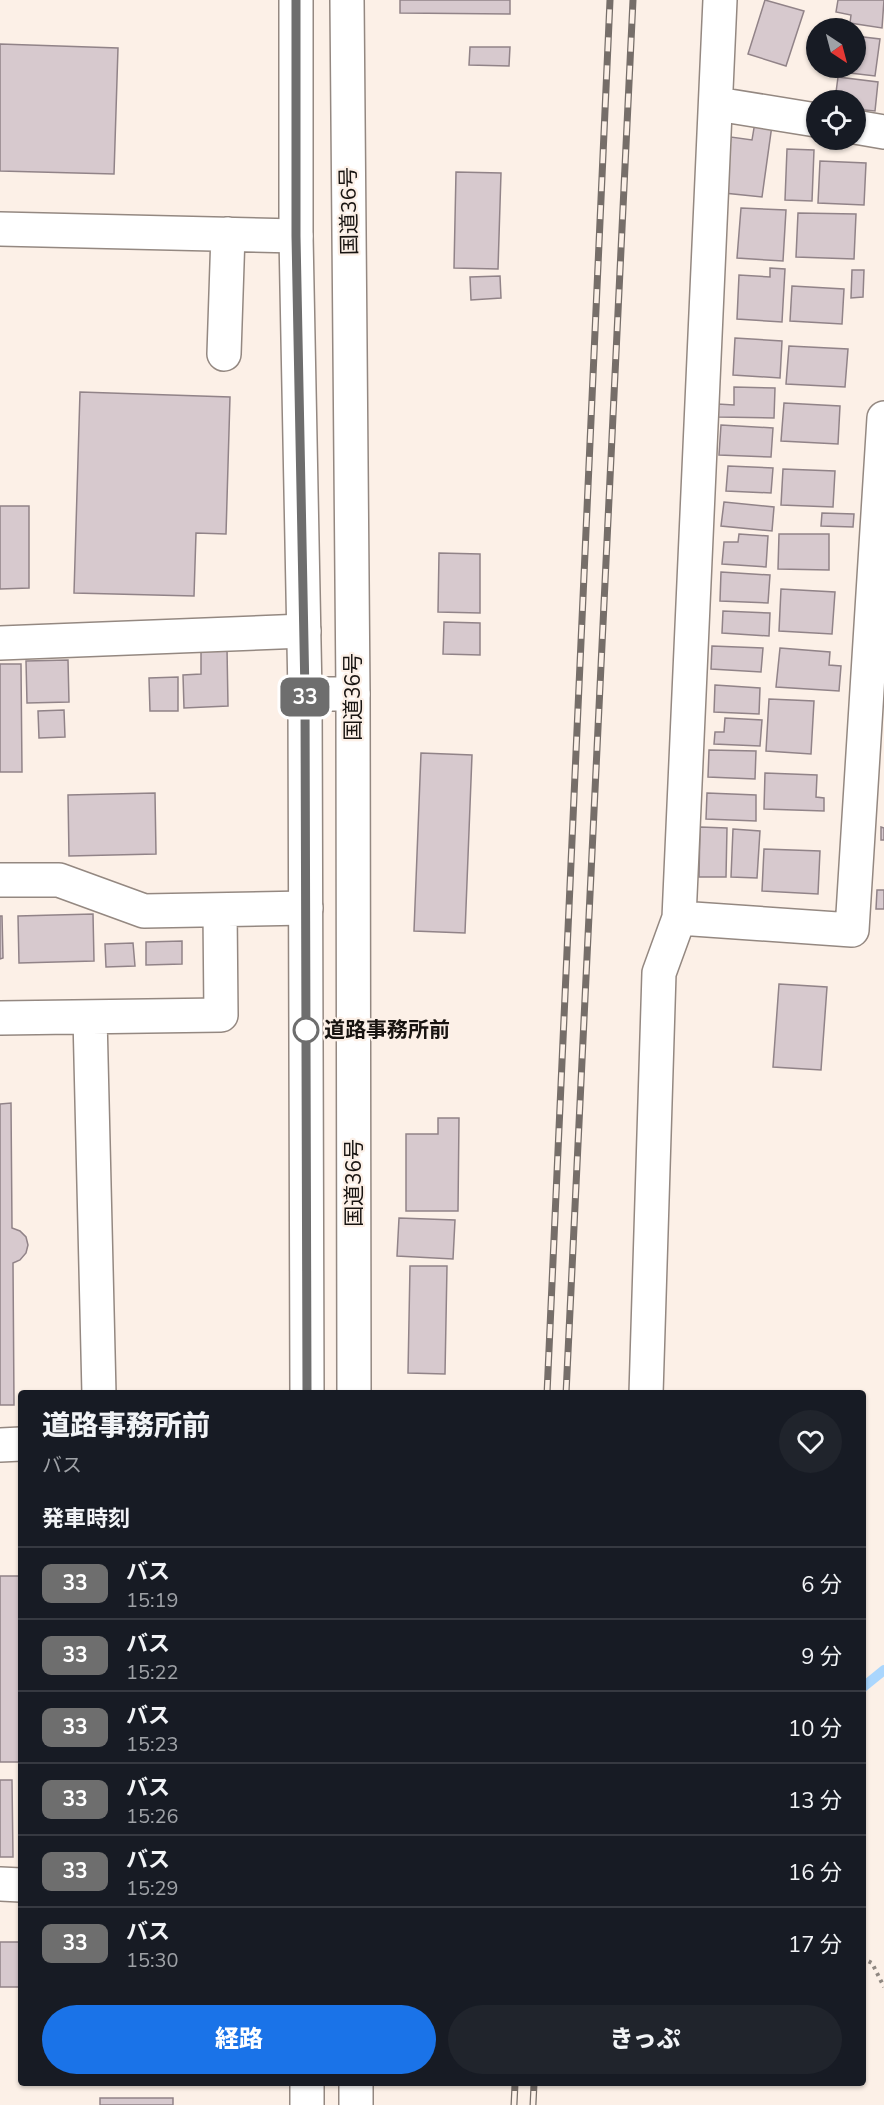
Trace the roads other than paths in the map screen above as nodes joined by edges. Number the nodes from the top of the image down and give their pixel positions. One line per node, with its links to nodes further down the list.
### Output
1 (296, 0): 10 (main road)
2 (347, 0): 16 (main road, 国道36号)
3 (720, 0): 4 (main road)
4 (717, 104): 5 (main road); 20 (main road)
5 (806, 118)
6 (866, 129): 7 (main road)
7 (884, 132)
8 (0, 228): 9 (main road)
9 (228, 234): 10 (main road); 11 (main road)
10 (296, 236): 13 (main road)
11 (225, 354)
12 (884, 418): 20 (main road)
13 (304, 631): 14 (main road); 15 (main road)
14 (0, 643)
15 (305, 694): 16 (main road); 18 (main road)
16 (353, 694): 25 (main road, 国道36号)
17 (0, 880): 19 (main road)
18 (306, 908): 19 (main road); 24 (main road)
19 (220, 910): 21 (main road)
20 (679, 918): 26 (main road)
21 (90, 1017): 22 (main road); 23 (main road)
22 (0, 1018)
23 (99, 1390)
24 (308, 1390)
25 (354, 1390)
26 (645, 1390)
27 (18, 1444): 28 (main road)
28 (0, 1445)
29 (0, 1884): 30 (main road)
30 (18, 1885)
31 (307, 2086): 33 (main road)
32 (356, 2086): 34 (main road)
33 (307, 2105)
34 (356, 2105)

